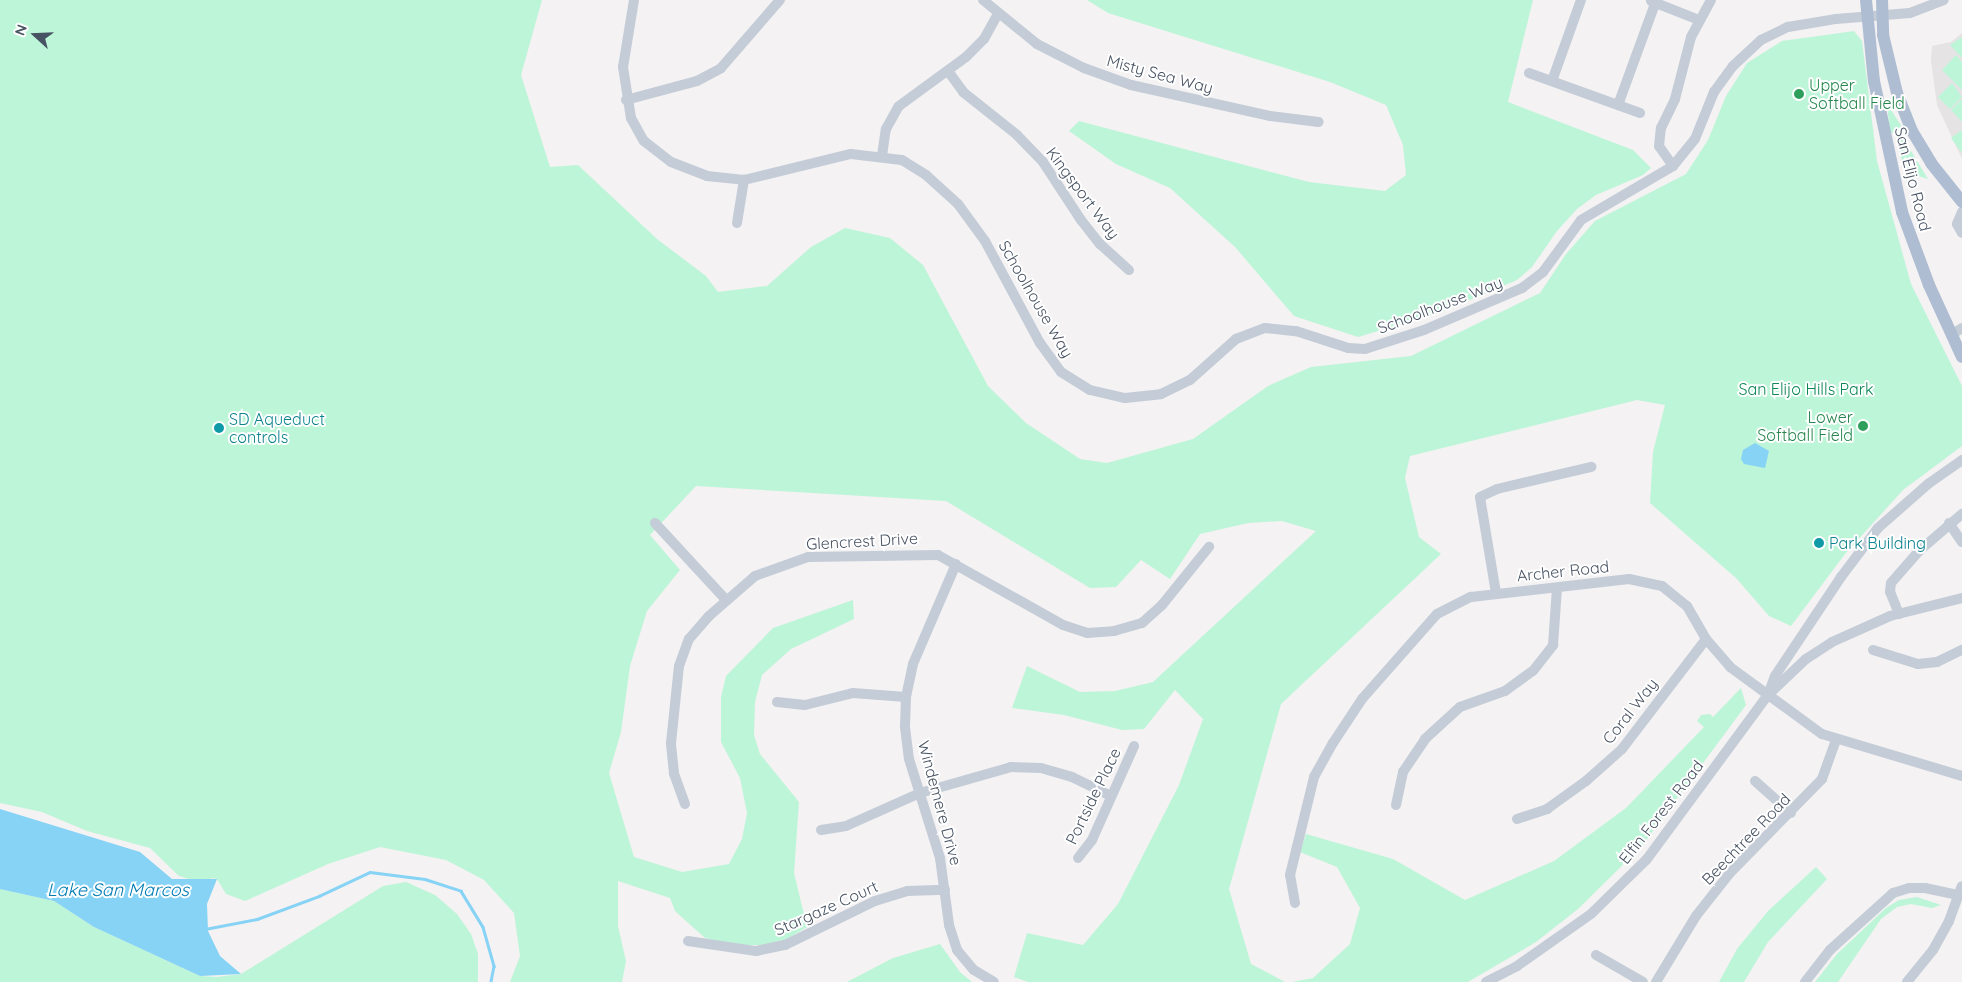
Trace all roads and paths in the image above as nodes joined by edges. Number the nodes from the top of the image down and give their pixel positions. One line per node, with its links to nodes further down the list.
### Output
1 (634, 0): 17 (street, Schoolhouse Way)
2 (780, 0): 17 (street)
3 (983, 0): 10 (street, Misty Sea Way)
4 (1581, 0): 16 (street)
5 (1710, 0): 13 (street)
6 (1866, 0): 11 (main road, San Elijo Road)
7 (1882, 0): 12 (main road, San Elijo Road)
8 (1944, 0): 12 (street, Schoolhouse Way)
9 (1653, 2): 13 (street); 18 (street)
10 (998, 14): 14 (street); 20 (street, Misty Sea Way)
11 (1868, 16): 12 (street, Schoolhouse Way); 22 (street, Schoolhouse Way); 30 (main road, San Elijo Road)
12 (1882, 16): 24 (main road, San Elijo Road)
13 (1699, 20): 22 (street)
14 (948, 71): 21 (street); 28 (street, Kingsport Way)
15 (1528, 73): 16 (street)
16 (1552, 81): 18 (street)
17 (626, 100): 23 (street, Schoolhouse Way)
18 (1618, 105): 19 (street)
19 (1640, 113)
20 (1319, 122)
21 (882, 156): 22 (street, Schoolhouse Way); 23 (street, Schoolhouse Way)
22 (1673, 166)
23 (744, 180): 26 (street)
24 (1962, 202)
25 (1962, 212): 27 (street)
26 (737, 223)
27 (1962, 233)
28 (1129, 270)
29 (1962, 328): 30 (street)
30 (1950, 335): 31 (main road, San Elijo Road)
31 (1962, 357)
32 (1962, 460): 48 (street)
33 (1591, 467): 41 (street)
34 (1962, 514): 36 (street)
35 (655, 522): 43 (street)
36 (1949, 522): 37 (street); 44 (street)
37 (1962, 542)
38 (1208, 547): 39 (street, Glencrest Drive)
39 (956, 564): 43 (street, Glencrest Drive); 49 (street, Windemere Drive)
40 (1557, 588): 41 (street, Archer Road); 45 (street, Archer Road); 58 (street)
41 (1496, 593): 65 (street, Archer Road)
42 (1962, 598): 44 (street)
43 (726, 600): 57 (street, Glencrest Drive)
44 (1899, 614): 48 (street)
45 (1706, 639): 48 (street, Archer Road); 60 (street, Coral Way)
46 (1873, 650): 47 (street)
47 (1962, 650)
48 (1768, 695): 51 (street, Archer Road); 69 (street, Elfin Forest Road)
49 (906, 697): 50 (street); 55 (street, Windemere Drive)
50 (777, 702)
51 (1836, 740): 53 (street, Archer Road); 59 (street, Beechtree Road)
52 (1134, 746): 56 (street, Portside Place)
53 (1962, 776)
54 (1755, 781): 59 (street)
55 (920, 793): 56 (street); 61 (street); 63 (street, Windemere Drive)
56 (1109, 795): 62 (street, Portside Place)
57 (685, 804)
58 (1396, 805)
59 (1791, 813): 71 (street, Beechtree Road)
60 (1516, 819)
61 (821, 830)
62 (1078, 858)
63 (945, 890): 66 (street, Stargaze Court); 68 (street, Windemere Drive)
64 (1960, 891): 72 (street); 73 (street)
65 (1295, 903)
66 (688, 941)
67 (1596, 956): 70 (street)
68 (994, 982)
69 (1486, 982)
70 (1642, 982)
71 (1656, 982)
72 (1805, 982)
73 (1907, 982)

